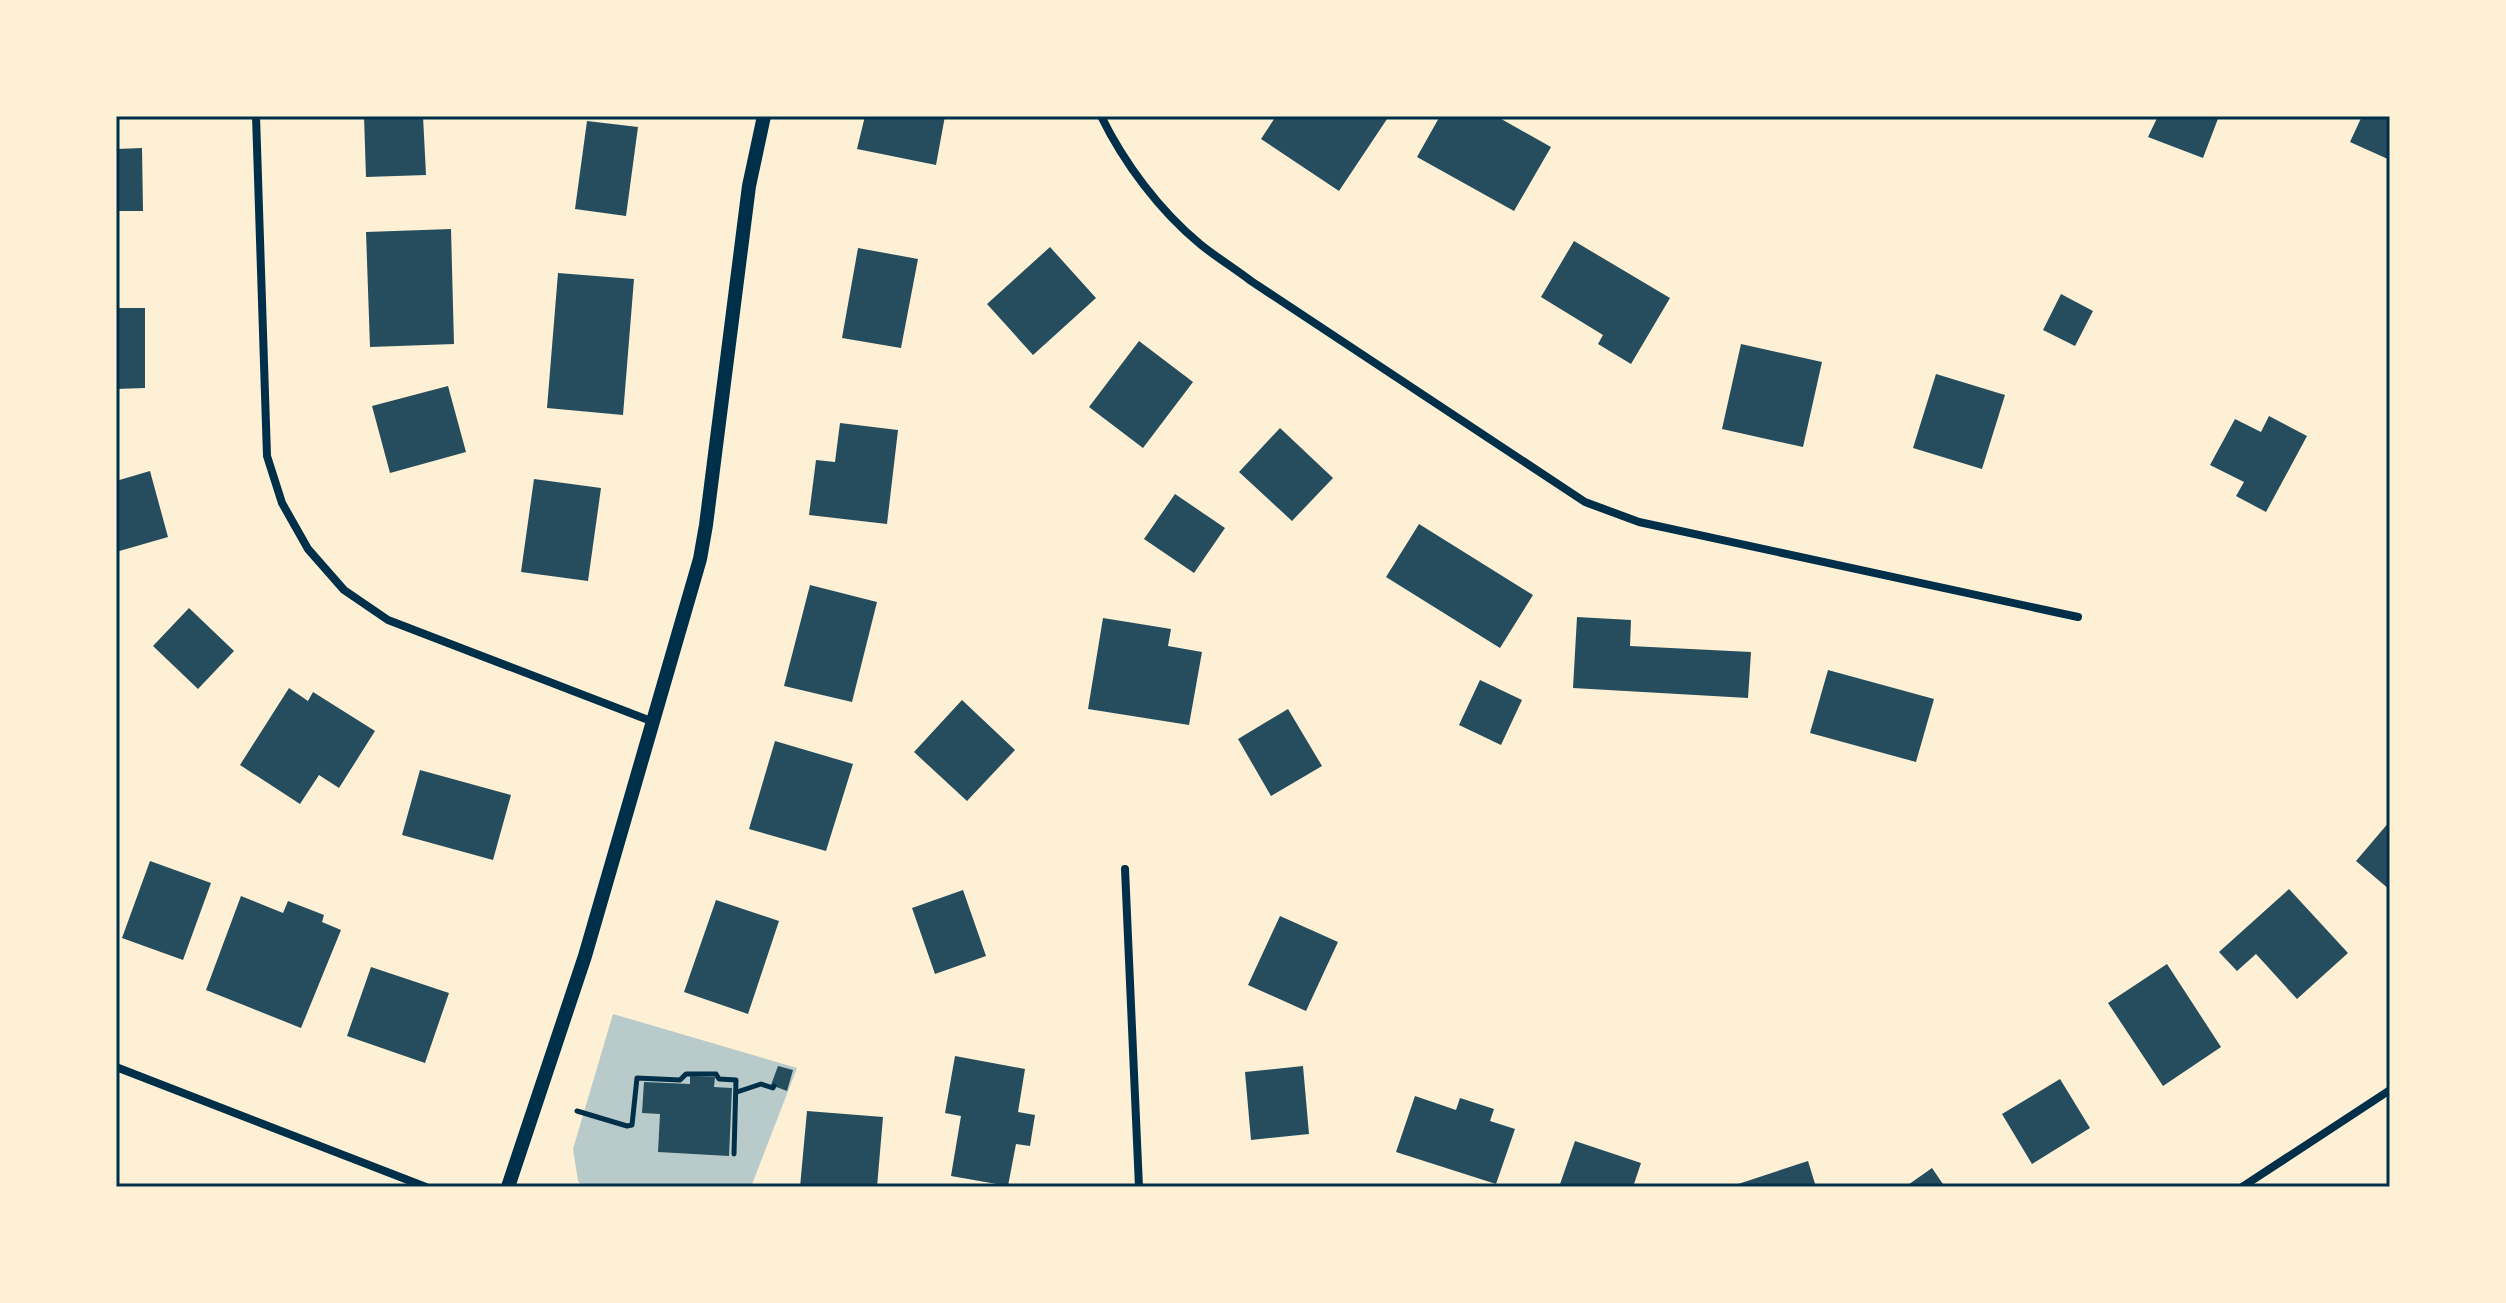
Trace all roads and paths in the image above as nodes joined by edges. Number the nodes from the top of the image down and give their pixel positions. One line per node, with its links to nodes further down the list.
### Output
1 (256, 116): 5 (street)
2 (764, 116): 5 (street)
3 (1101, 116): 4 (street)
4 (2078, 617)
5 (651, 721): 14 (street)
6 (1125, 869): 15 (street)
7 (116, 1067): 13 (street)
8 (774, 1086): 10 (path)
9 (2390, 1090): 16 (street)
10 (737, 1092): 11 (path); 12 (path)
11 (577, 1111)
12 (734, 1154)
13 (426, 1187)
14 (508, 1187)
15 (1139, 1187)
16 (2242, 1187)

